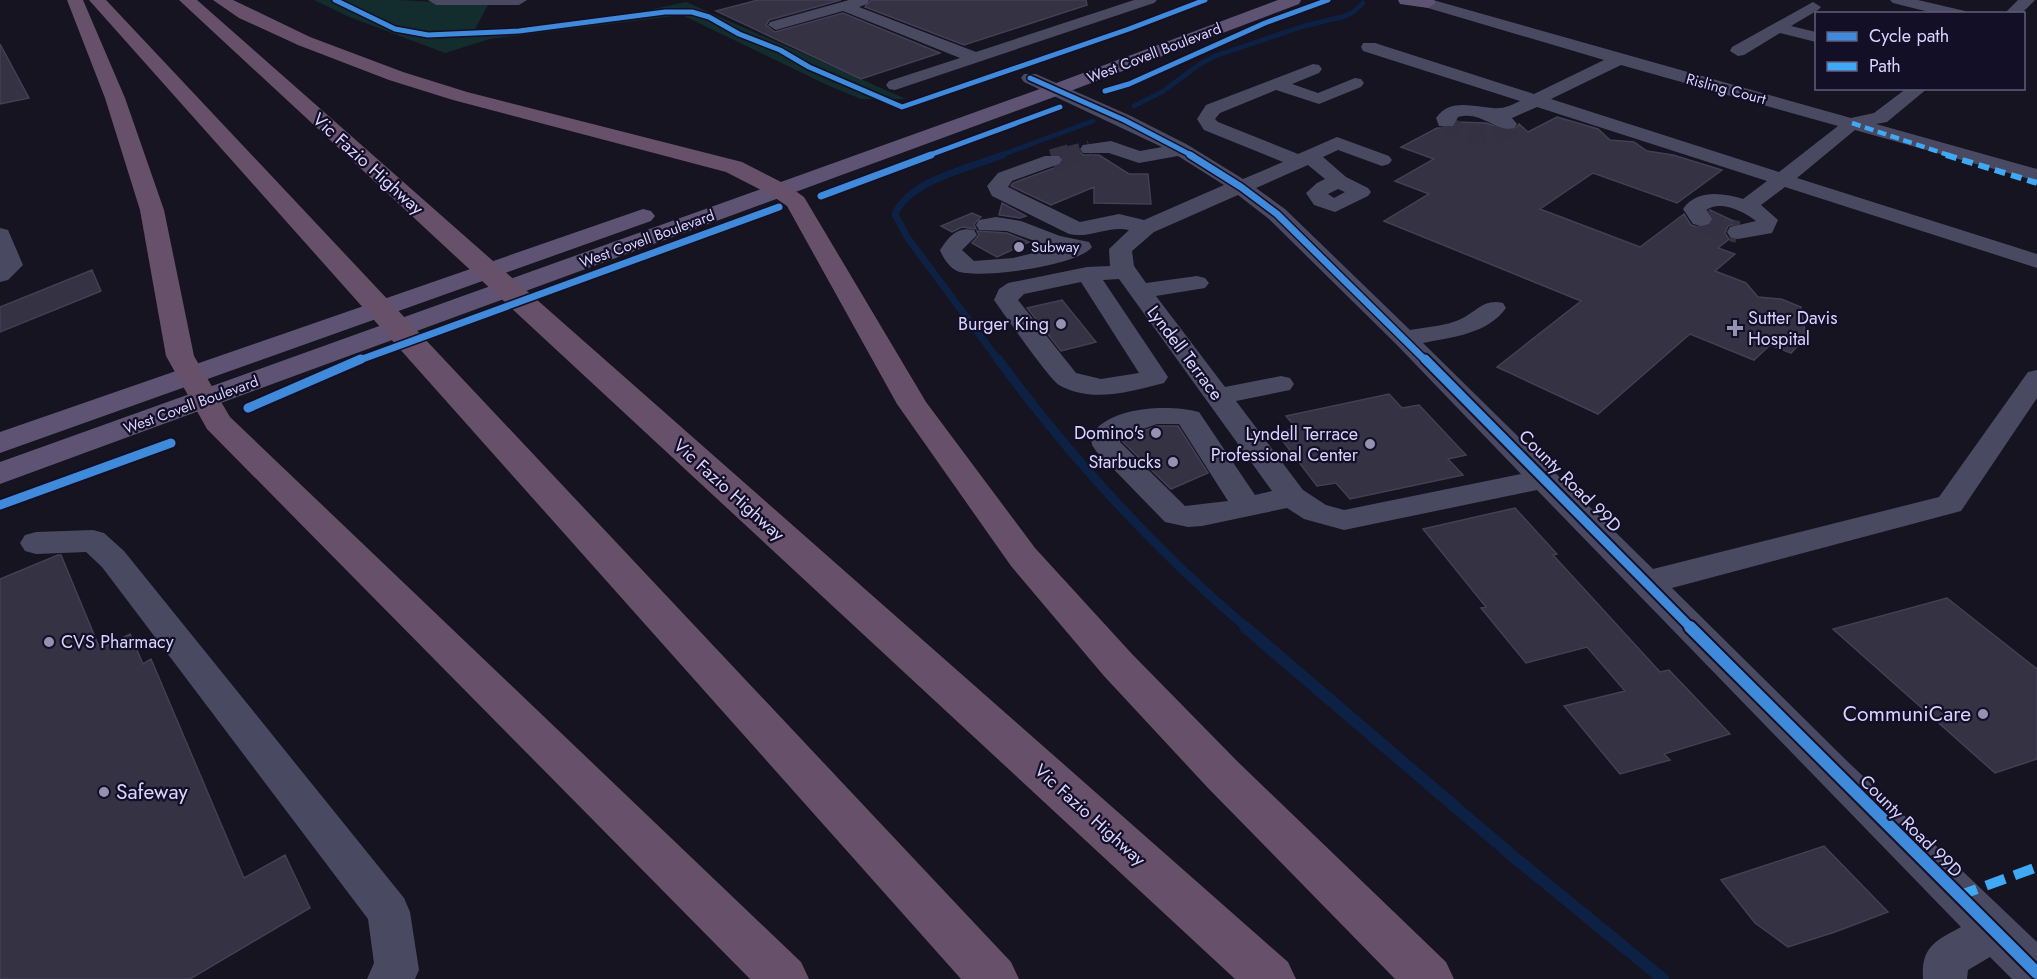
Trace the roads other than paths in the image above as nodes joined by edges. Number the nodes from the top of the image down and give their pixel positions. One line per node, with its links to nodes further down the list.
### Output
1 (75, 0): 71 (highway)
2 (97, 0): 84 (highway)
3 (187, 0): 85 (highway, Vic Fazio Highway)
4 (221, 0): 46 (highway)
5 (436, 0): 6 (street)
6 (519, 0)
7 (865, 0): 16 (street)
8 (1149, 0): 26 (street)
9 (1305, 0): 13 (main road, West Covell Boulevard)
10 (1406, 0): 14 (main road)
11 (1898, 0): 18 (street)
12 (2027, 0): 19 (street)
13 (1290, 1): 29 (main road, West Covell Boulevard)
14 (1422, 2): 25 (street, Risling Court)
15 (1233, 4): 29 (main road, West Covell Boulevard)
16 (844, 6): 20 (street); 26 (street)
17 (1813, 7): 21 (street)
18 (1950, 12)
19 (2013, 12)
20 (776, 25)
21 (1778, 28): 22 (street); 24 (street)
22 (1815, 37)
23 (1369, 47): 34 (street)
24 (1738, 51)
25 (1598, 53): 27 (street, Risling Court); 34 (street)
26 (976, 58): 32 (street)
27 (1619, 59): 35 (street); 38 (street, Risling Court)
28 (1313, 69): 31 (street)
29 (1044, 83): 39 (main road, West Covell Boulevard); 41 (street, County Road 99D); 47 (main road, West Covell Boulevard)
30 (1355, 83): 31 (street)
31 (1275, 84): 42 (street)
32 (895, 85)
33 (1916, 90): 38 (street)
34 (1516, 94): 35 (street); 36 (street)
35 (1537, 101): 36 (street); 48 (street)
36 (1499, 117): 37 (street)
37 (1446, 122)
38 (1852, 123): 45 (street, Risling Court); 48 (street)
39 (896, 126)
40 (1090, 149): 41 (street)
41 (1181, 149): 50 (street, County Road 99D)
42 (1305, 159): 44 (street); 49 (street); 50 (street)
43 (1052, 160): 54 (street)
44 (1382, 160)
45 (2037, 175)
46 (754, 177): 47 (highway); 66 (main road, West Covell Boulevard)
47 (780, 179): 66 (main road, West Covell Boulevard); 86 (highway)
48 (1784, 179): 51 (street); 59 (street)
49 (1339, 182)
50 (1241, 187): 54 (street); 65 (street, County Road 99D)
51 (1747, 206): 52 (street); 55 (street)
52 (1701, 219)
53 (987, 225): 58 (street)
54 (1146, 226): 60 (street)
55 (1738, 231)
56 (0, 235): 62 (street)
57 (966, 235): 58 (street)
58 (1080, 247): 60 (street)
59 (2037, 261)
60 (1128, 271): 61 (street); 63 (street); 67 (street, Lyndell Terrace)
61 (1087, 274): 68 (street); 68 (street)
62 (0, 275)
63 (1197, 283)
64 (1494, 308): 65 (street)
65 (1405, 339): 75 (street, County Road 99D)
66 (327, 341): 71 (main road, West Covell Boulevard)
67 (1181, 348): 68 (street); 72 (street, Lyndell Terrace)
68 (1141, 355)
69 (2037, 378): 79 (street)
70 (1281, 384): 72 (street)
71 (198, 388): 73 (main road, West Covell Boulevard); 74 (main road, West Covell Boulevard); 83 (highway)
72 (1218, 396): 76 (street, Lyndell Terrace)
73 (0, 443)
74 (0, 474)
75 (1545, 479): 76 (street, Lyndell Terrace); 79 (street, County Road 99D)
76 (1292, 497): 77 (street)
77 (1247, 507): 77 (street)
78 (36, 543): 82 (street)
79 (1646, 583): 80 (street, County Road 99D)
80 (1995, 931): 81 (street, County Road 99D); 87 (street)
81 (2037, 973)
82 (389, 979)
83 (784, 979)
84 (994, 979)
85 (1271, 979)
86 (1430, 979)
87 (1946, 979)

